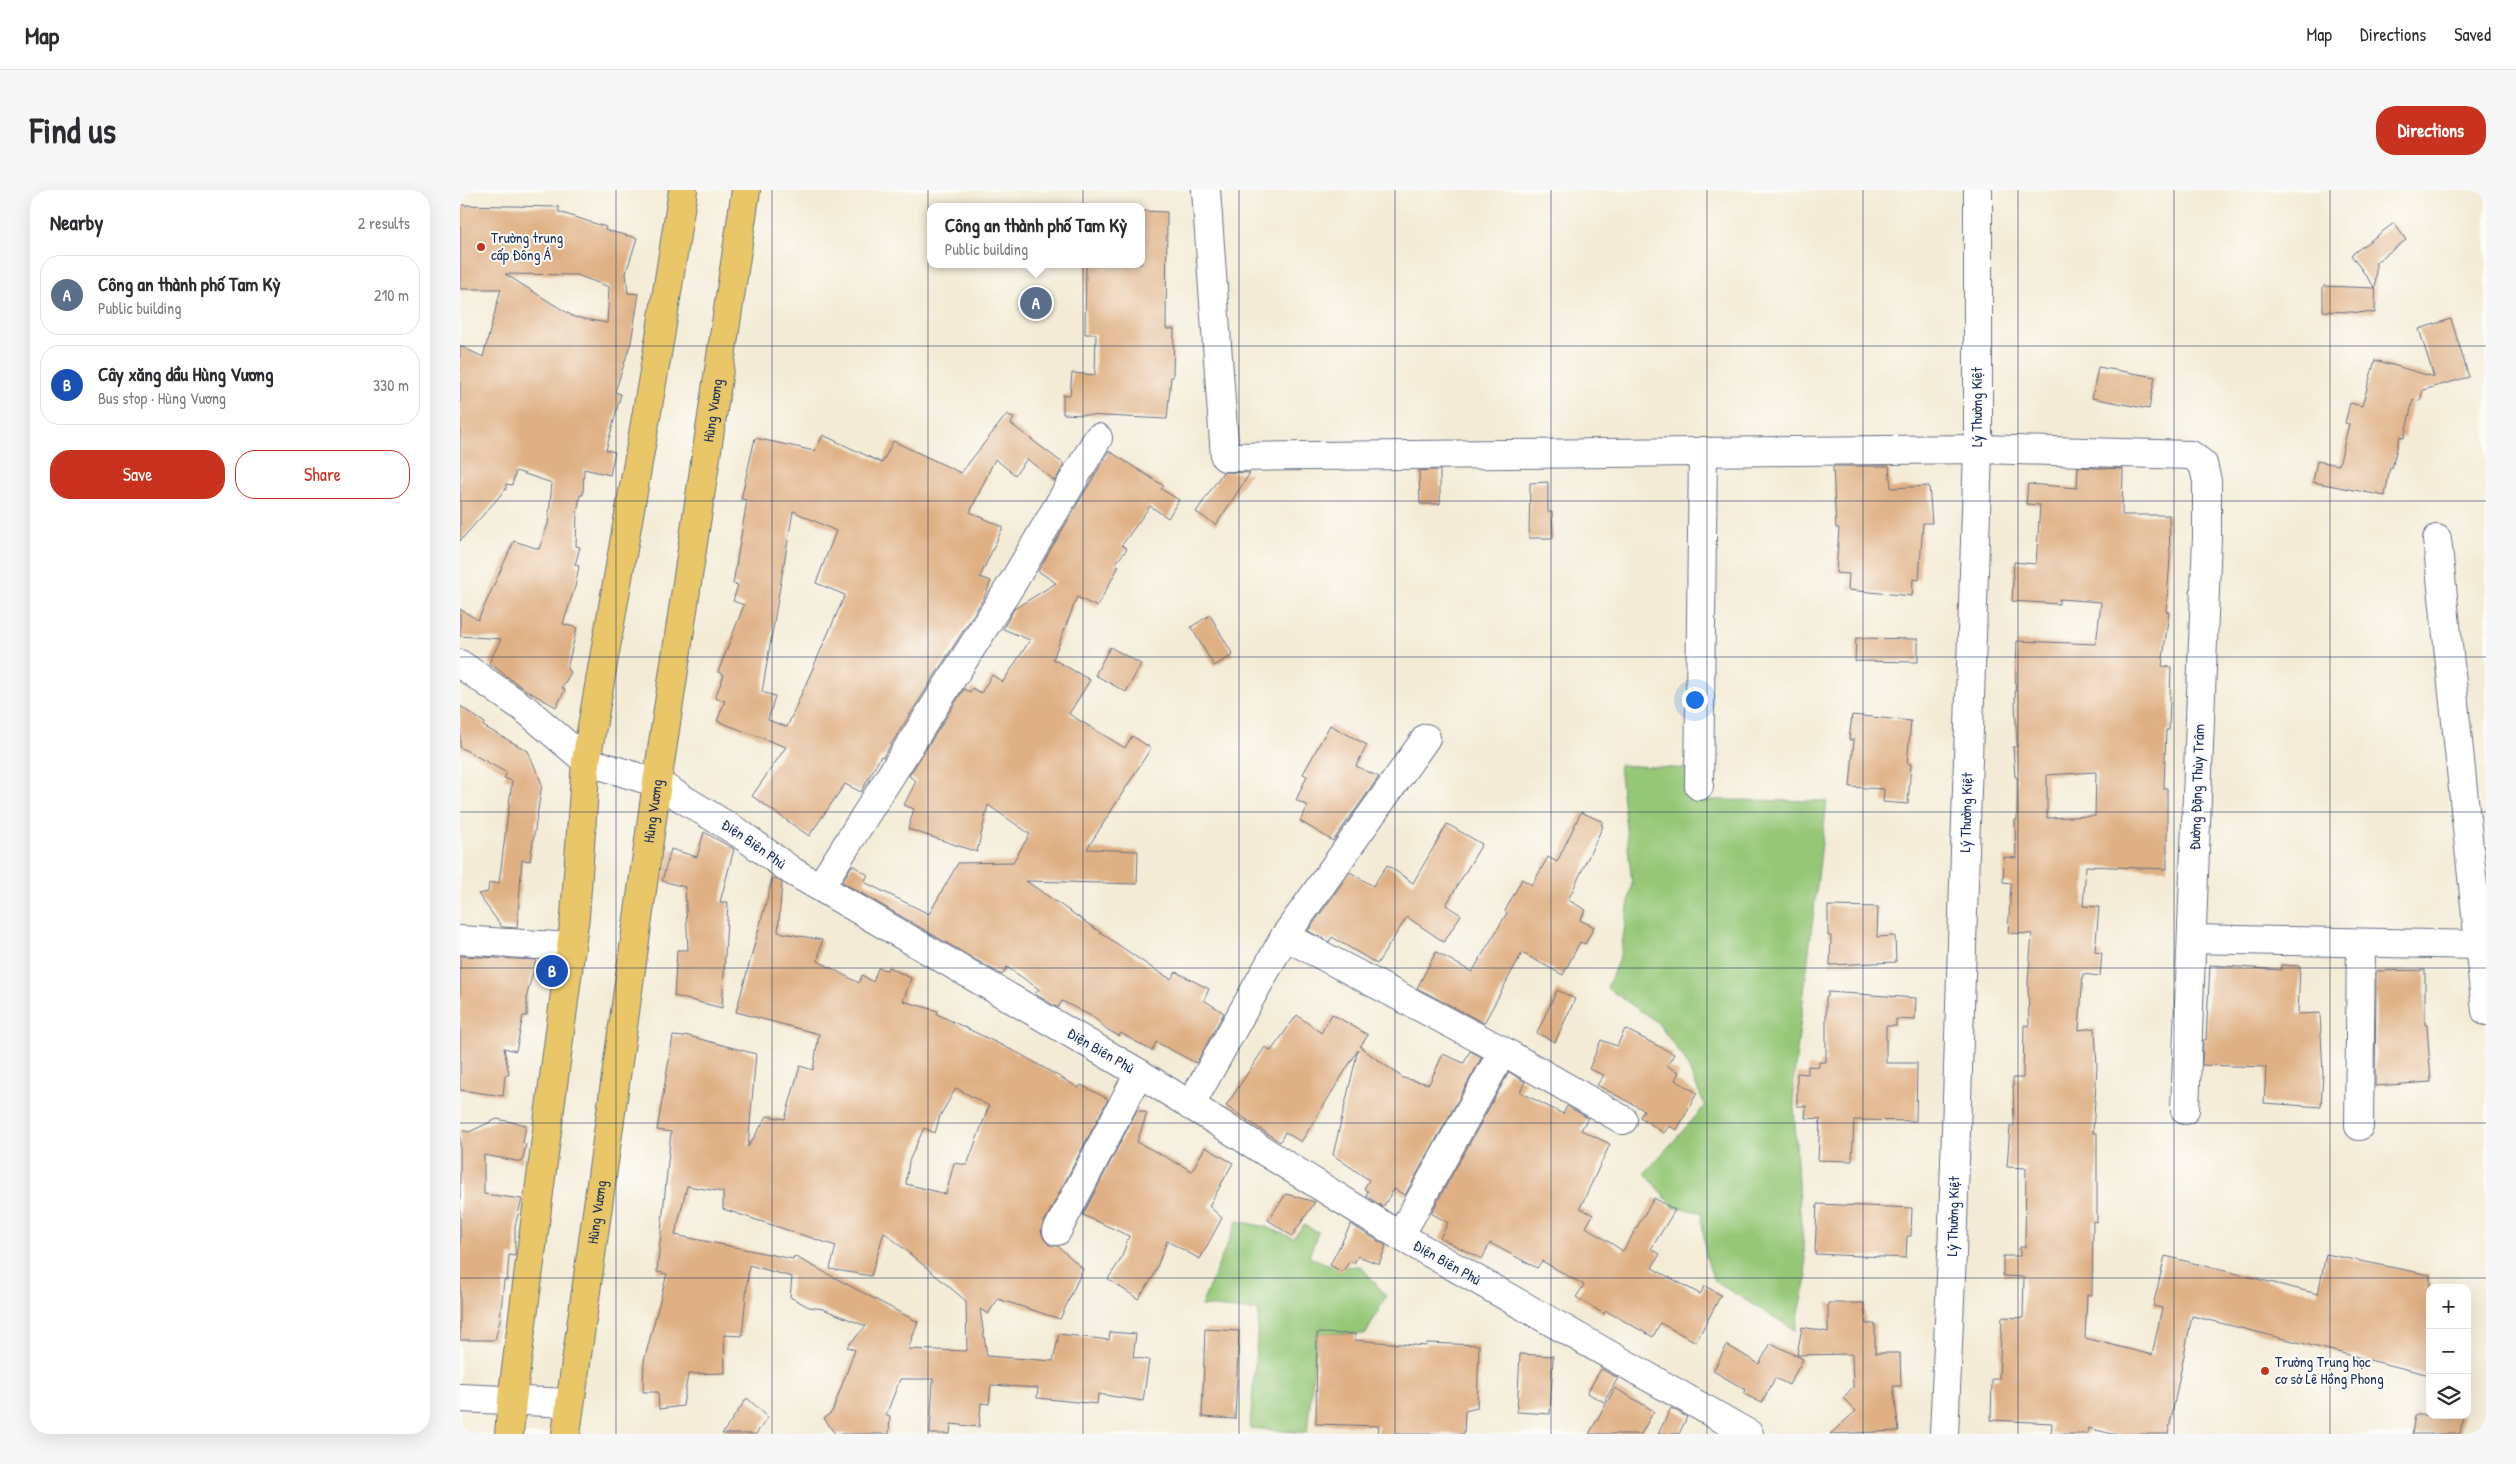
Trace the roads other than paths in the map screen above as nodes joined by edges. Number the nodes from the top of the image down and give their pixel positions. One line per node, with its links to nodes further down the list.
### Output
1 (683, 190): 11 (main road)
2 (746, 190): 12 (main road, Hùng Vương)
3 (1206, 190): 7 (street)
4 (1978, 190): 6 (street, Lý Thường Kiệt)
5 (1098, 438): 14 (street)
6 (1978, 449): 7 (street); 16 (street, Đường Đặng Thùy Trâm); 36 (street, Lý Thường Kiệt)
7 (1703, 451): 13 (street)
8 (2437, 540): 19 (street)
9 (460, 664): 11 (street, Điện Biên Phủ)
10 (1426, 738): 15 (street)
11 (586, 761): 12 (street, Điện Biên Phủ); 20 (main road)
12 (657, 783): 14 (street, Điện Biên Phủ); 32 (main road, Hùng Vương)
13 (1699, 786)
14 (820, 888): 23 (street, Điện Biên Phủ)
15 (1285, 936): 22 (street); 24 (street)
16 (2192, 939): 18 (street); 25 (street, Đường Đặng Thùy Trâm)
17 (460, 940): 20 (street)
18 (2361, 943): 19 (street); 27 (street)
19 (2479, 945): 21 (street)
20 (571, 947): 31 (main road)
21 (2486, 1011)
22 (1503, 1051): 26 (street); 29 (street)
23 (1139, 1073): 24 (street, Điện Biên Phủ); 28 (street)
24 (1190, 1106): 29 (street, Điện Biên Phủ)
25 (2185, 1110)
26 (1623, 1120)
27 (2359, 1126)
28 (1057, 1231)
29 (1400, 1236): 35 (street, Điện Biên Phủ)
30 (460, 1398): 31 (street)
31 (512, 1400): 32 (street); 33 (main road)
32 (569, 1402): 34 (main road, Hùng Vương)
33 (510, 1434)
34 (566, 1434)
35 (1749, 1434)
36 (1944, 1434)

